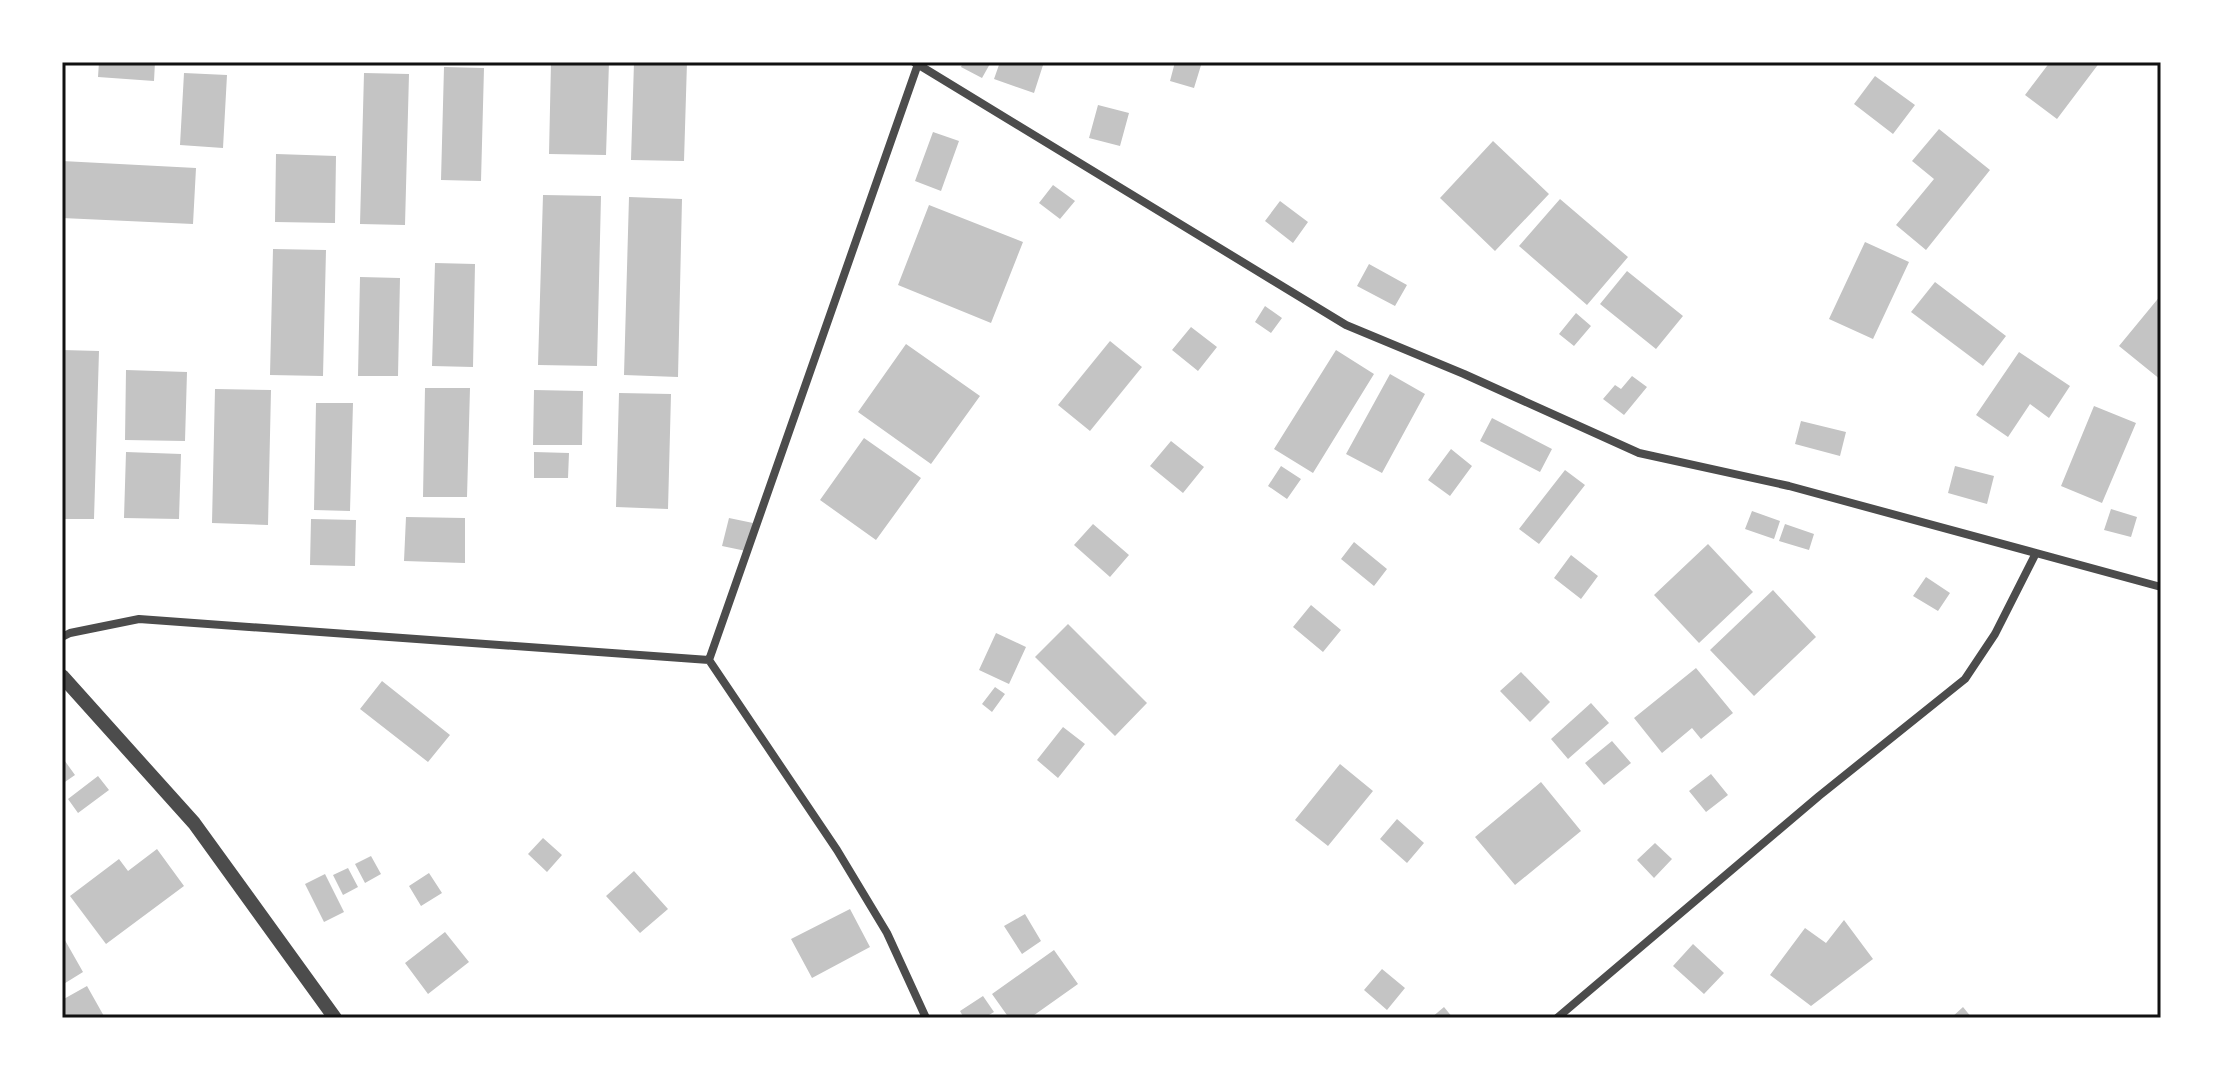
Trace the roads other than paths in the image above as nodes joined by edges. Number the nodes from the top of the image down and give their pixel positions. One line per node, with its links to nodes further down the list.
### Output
1 (916, 63): 2 (street); 5 (street)
2 (2036, 553): 3 (street); 9 (street)
3 (2161, 587)
4 (62, 637): 5 (street)
5 (709, 660): 8 (street)
6 (62, 676): 7 (street)
7 (335, 1018)
8 (926, 1018)
9 (1557, 1018)

